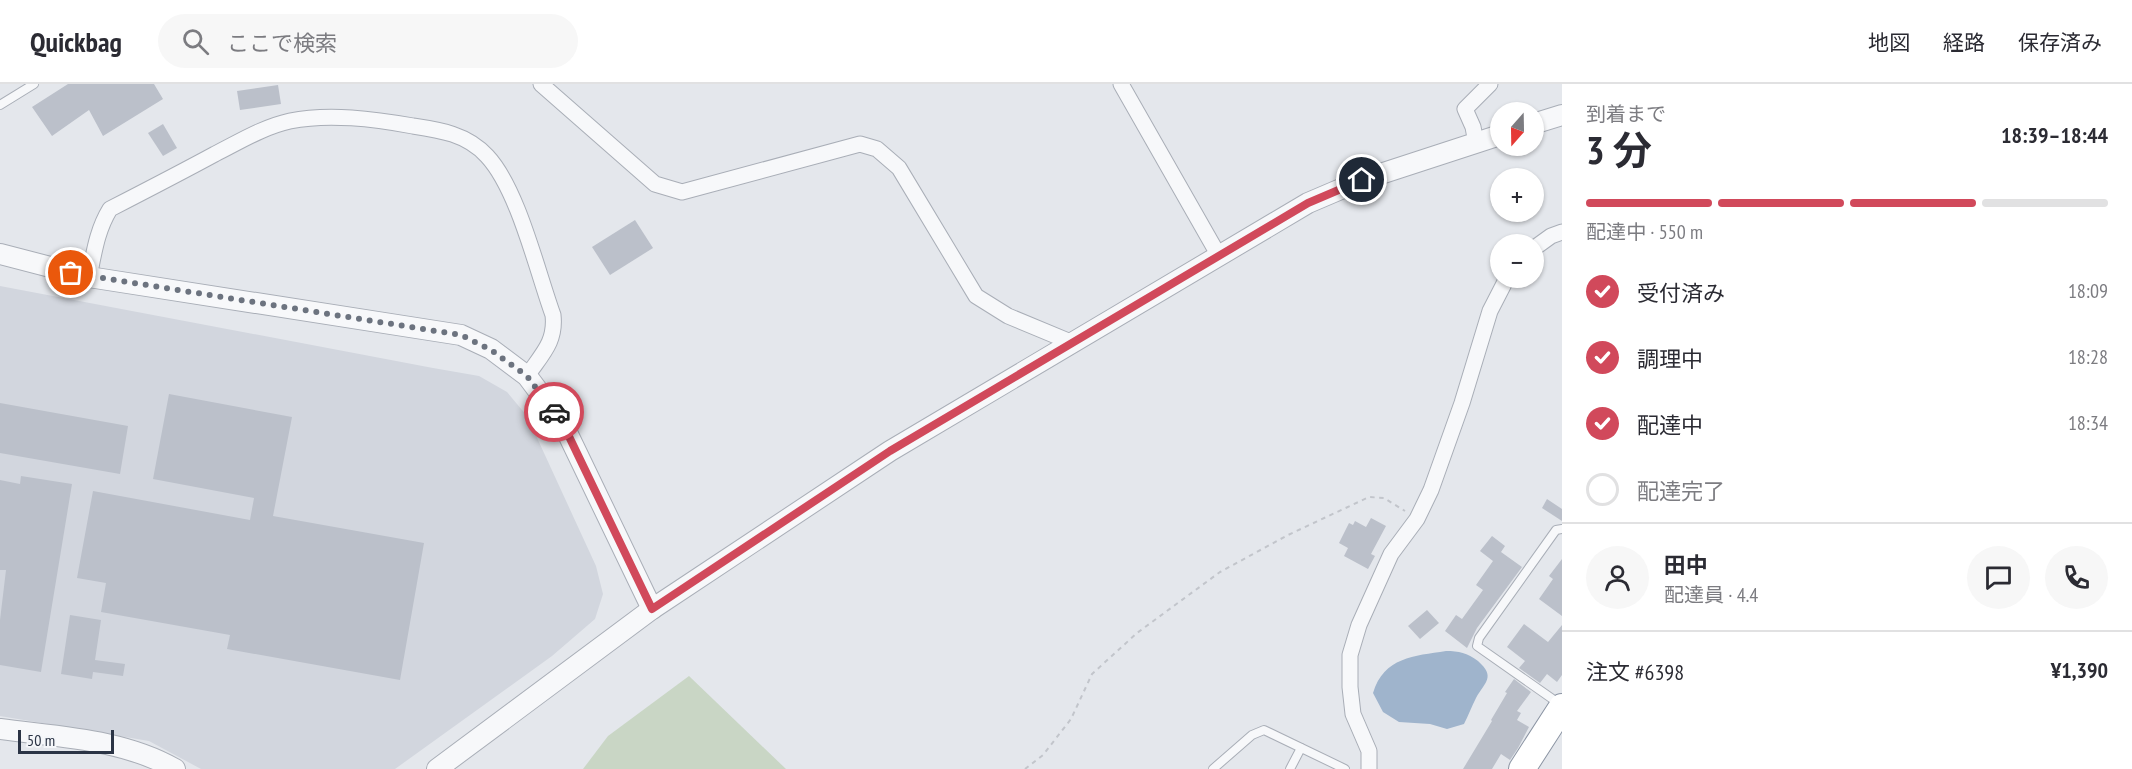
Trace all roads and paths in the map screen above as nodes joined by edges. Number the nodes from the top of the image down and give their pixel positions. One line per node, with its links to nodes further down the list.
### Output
1 (34, 84): 5 (lane)
2 (541, 84): 16 (street)
3 (1120, 84): 13 (street)
4 (1490, 84): 9 (street)
5 (0, 105)
6 (1562, 115): 7 (street)
7 (1544, 121)
8 (1490, 138): 9 (street)
9 (1476, 143): 13 (street)
10 (1562, 232): 11 (street)
11 (1544, 241)
12 (0, 254): 14 (street)
13 (1219, 256): 16 (street)
14 (89, 277): 17 (street); 17 (street)
15 (1502, 288): 18 (street)
16 (1073, 343): 20 (street)
17 (527, 376): 20 (street)
18 (1417, 519): 26 (path); 30 (street)
19 (1562, 530): 21 (lane)
20 (652, 609): 25 (street)
21 (1562, 706): 31 (highway)
22 (0, 729): 24 (street)
23 (1301, 748): 27 (lane); 28 (lane); 29 (lane)
24 (175, 769)
25 (437, 769)
26 (1026, 769)
27 (1213, 769)
28 (1290, 769)
29 (1345, 769)
30 (1369, 769)
31 (1522, 769)

